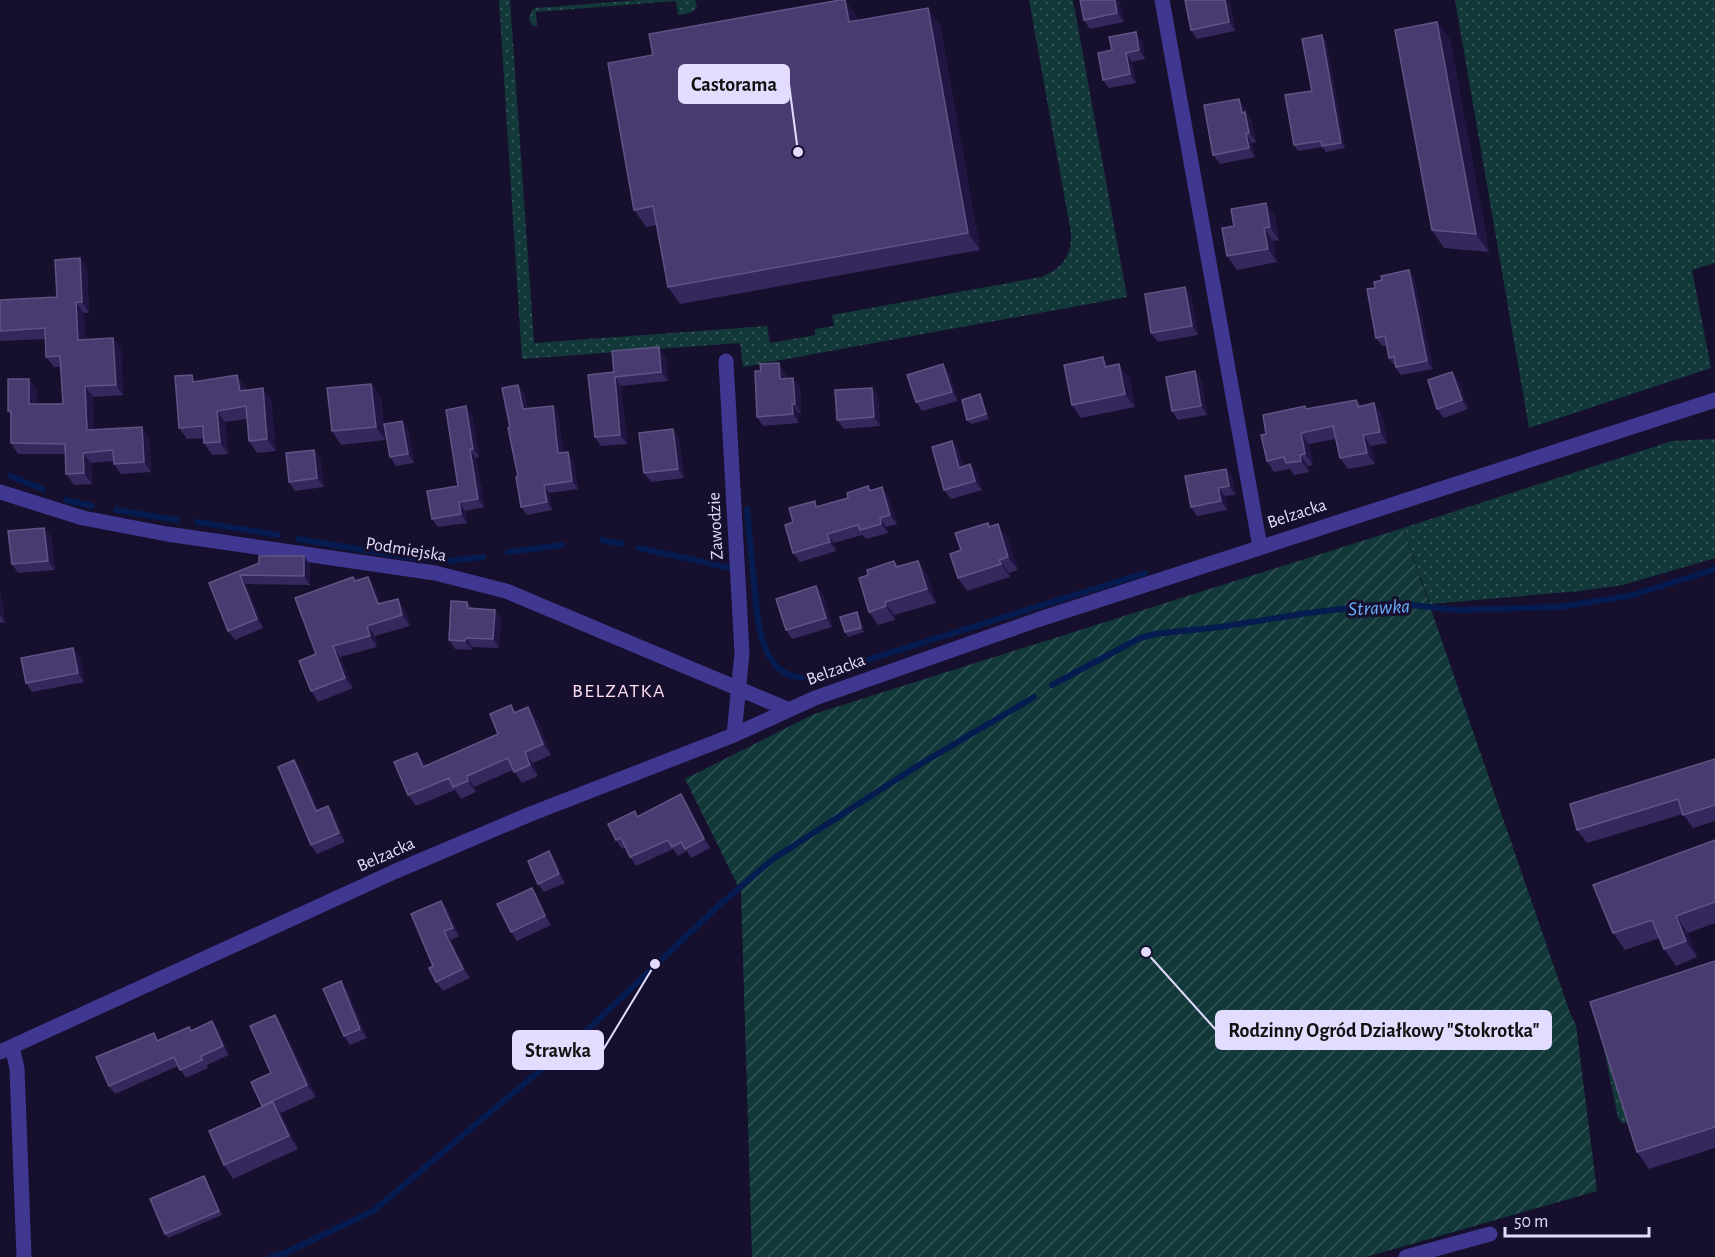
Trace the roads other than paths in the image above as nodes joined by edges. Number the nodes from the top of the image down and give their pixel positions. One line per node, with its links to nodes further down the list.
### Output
1 (1162, 0): 5 (street)
2 (726, 361): 6 (street, Zawodzie)
3 (1715, 400): 5 (street, Belzacka)
4 (0, 492): 6 (street, Podmiejska)
5 (1260, 547): 7 (street, Belzacka)
6 (739, 688): 7 (street, Podmiejska); 8 (street, Zawodzie)
7 (787, 709): 8 (street, Belzacka)
8 (734, 735): 9 (street, Belzacka)
9 (6, 1049): 11 (street)
10 (1490, 1234): 12 (street)
11 (24, 1257)
12 (1407, 1257)

